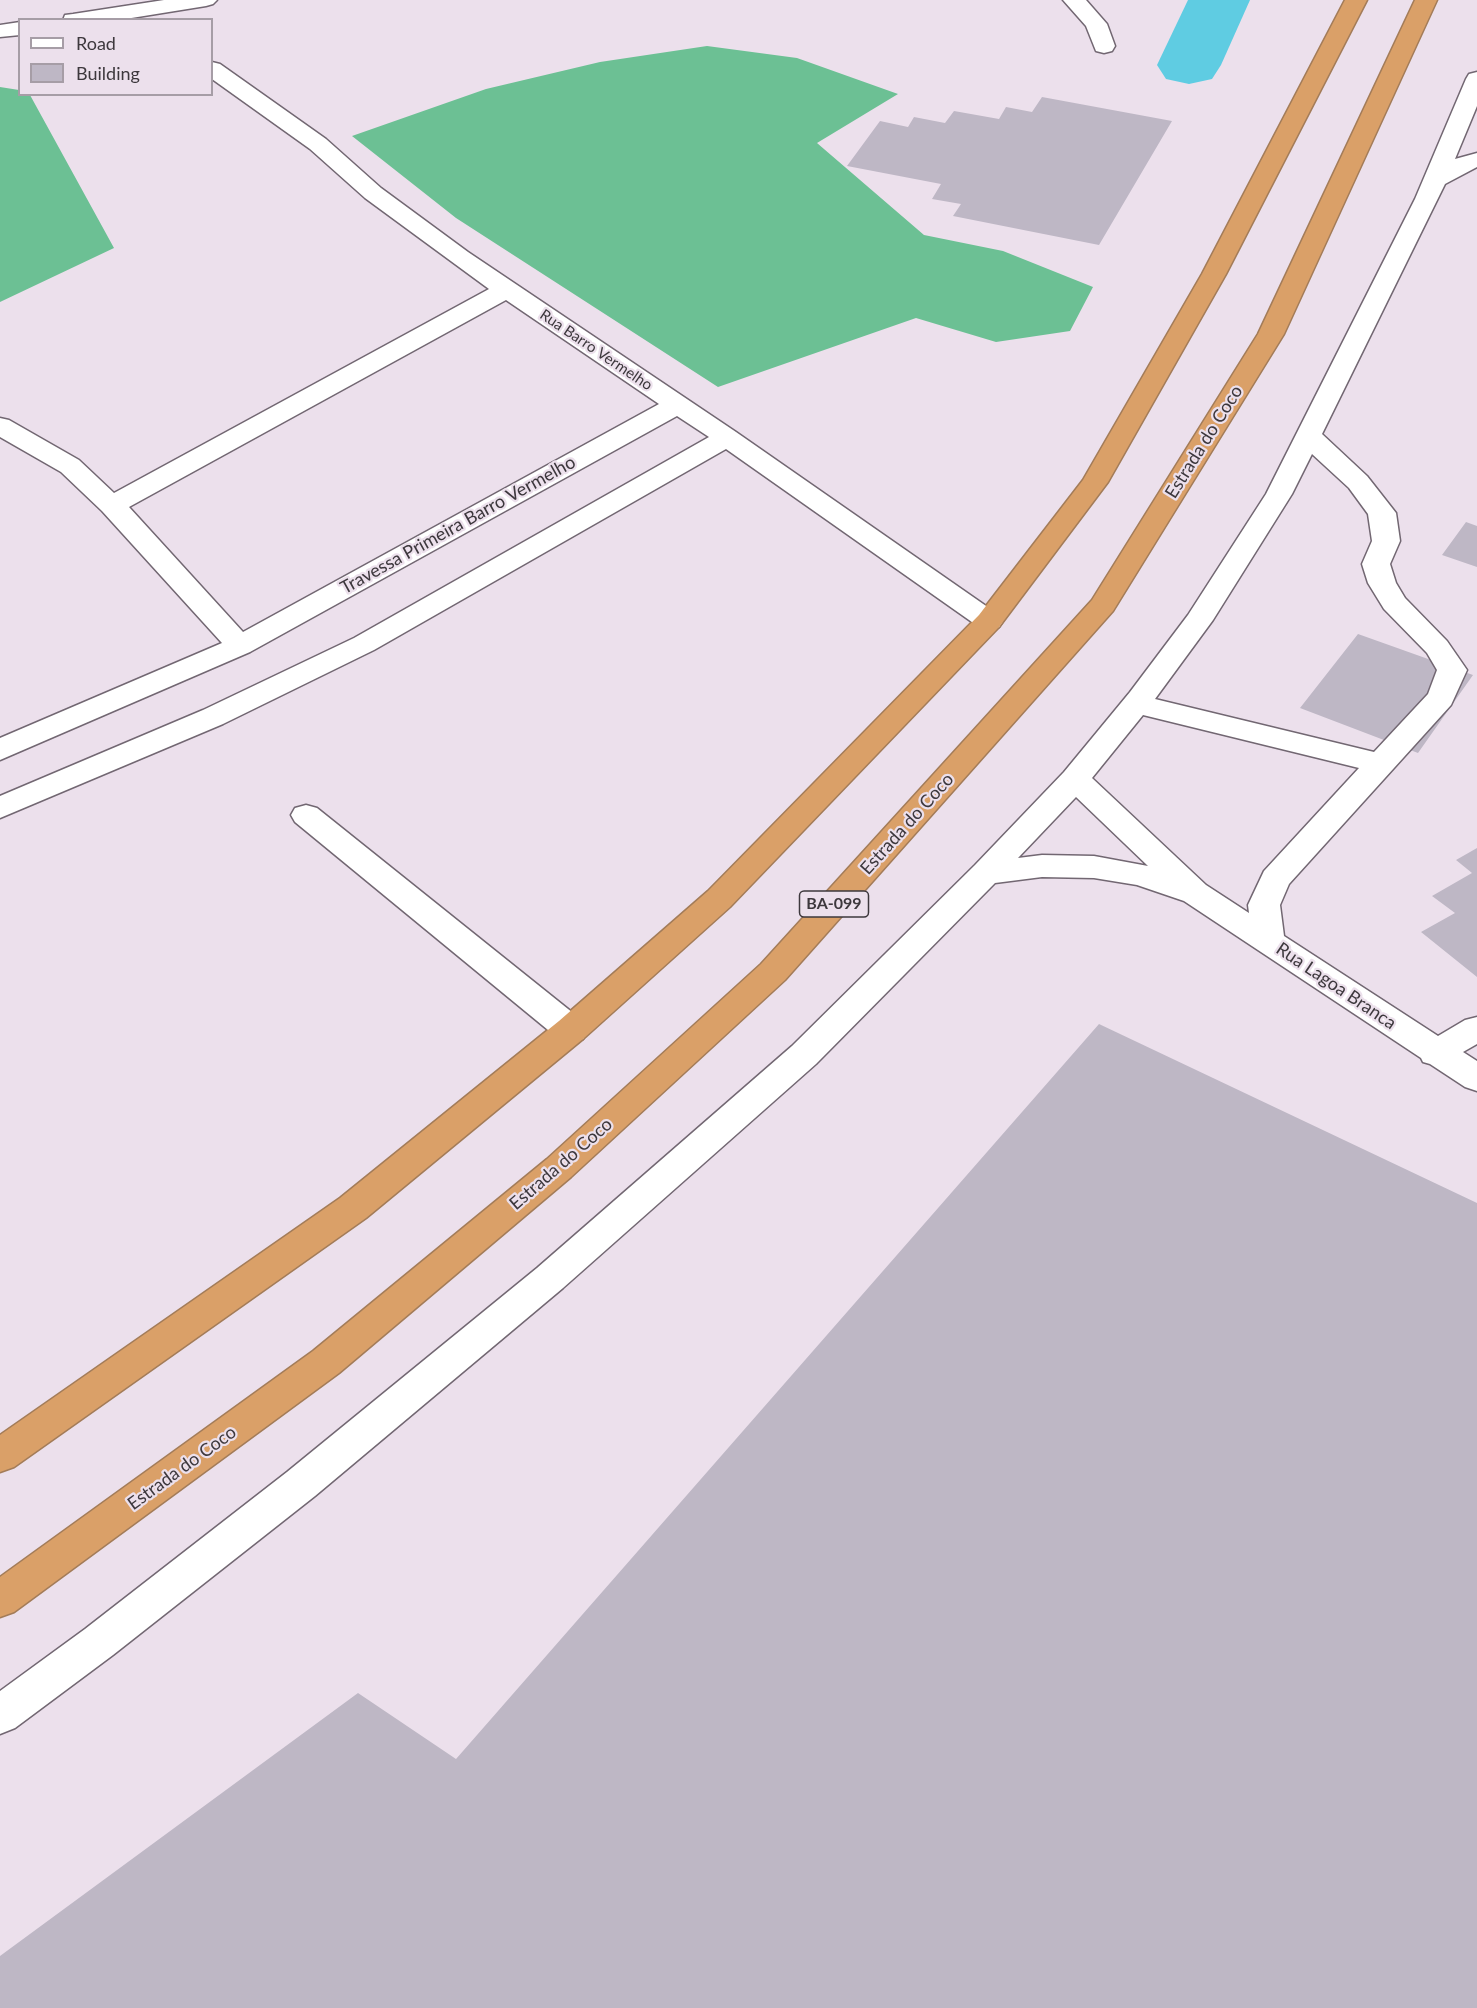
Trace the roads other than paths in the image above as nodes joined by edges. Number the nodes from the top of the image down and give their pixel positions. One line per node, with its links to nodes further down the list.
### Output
1 (102, 0): 6 (street)
2 (206, 0): 6 (street)
3 (1074, 0): 10 (street)
4 (1356, 0): 21 (highway)
5 (1426, 0): 37 (highway, Estrada do Coco / BA-099)
6 (132, 15): 7 (street)
7 (97, 18)
8 (18, 28): 9 (street)
9 (0, 31)
10 (1104, 46)
11 (213, 70): 15 (street, Rua Barro Vermelho)
12 (1477, 79): 14 (street)
13 (1477, 160): 14 (street)
14 (1434, 181): 18 (street)
15 (507, 289): 16 (street, Rua Barro Vermelho); 20 (street)
16 (677, 405): 19 (street, Rua Barro Vermelho); 22 (street, Travessa Primeira Barro Vermelho)
17 (0, 426): 20 (street)
18 (1309, 436): 23 (street); 25 (street)
19 (728, 438): 21 (street, Rua Barro Vermelho); 27 (street)
20 (112, 505): 22 (street)
21 (989, 621): 33 (highway)
22 (240, 646): 24 (street, Travessa Primeira Barro Vermelho)
23 (1136, 704): 25 (street); 26 (street)
24 (0, 750)
25 (1382, 765): 31 (street)
26 (1075, 779): 29 (street); 30 (street, Rua Lagoa Branca)
27 (0, 808)
28 (306, 815): 33 (street)
29 (986, 873): 30 (street, Rua Lagoa Branca); 38 (street)
30 (1195, 893): 31 (street, Rua Lagoa Branca)
31 (1268, 940): 34 (street, Rua Lagoa Branca)
32 (1477, 1029): 34 (street)
33 (571, 1030): 36 (highway)
34 (1435, 1053): 35 (street, Rua Lagoa Branca)
35 (1477, 1078)
36 (0, 1456)
37 (0, 1600)
38 (0, 1715)

